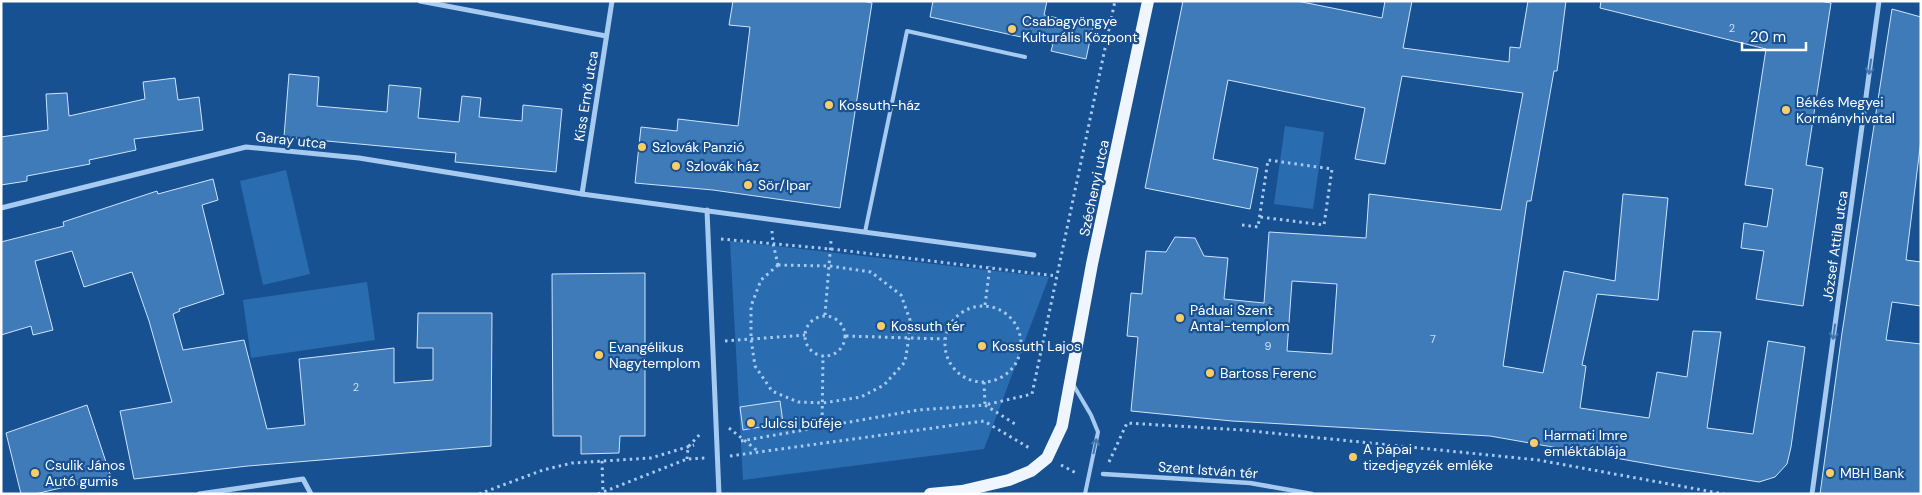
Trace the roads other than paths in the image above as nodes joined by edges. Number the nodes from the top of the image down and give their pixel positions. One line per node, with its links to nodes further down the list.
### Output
1 (420, 1): 5 (street)
2 (612, 1): 5 (street, Kiss Ernő utca)
3 (1148, 1): 12 (main road, Széchenyi utca)
4 (1879, 1): 21 (street, József Attila utca, one-way to 21)
5 (606, 36): 7 (street, Kiss Ernő utca)
6 (1025, 57): 10 (lane)
7 (582, 194): 8 (street, Garay utca); 9 (street)
8 (1, 208)
9 (707, 210): 10 (street); 17 (street)
10 (865, 232): 11 (street)
11 (1034, 255)
12 (1070, 380): 14 (main road); 19 (lane, one-way to 12)
13 (1103, 474): 20 (street, Szent István tér)
14 (964, 492): 18 (main road)
15 (199, 494): 16 (street)
16 (311, 494)
17 (719, 494)
18 (930, 494)
19 (1085, 494)
20 (1312, 494)
21 (1812, 494)

